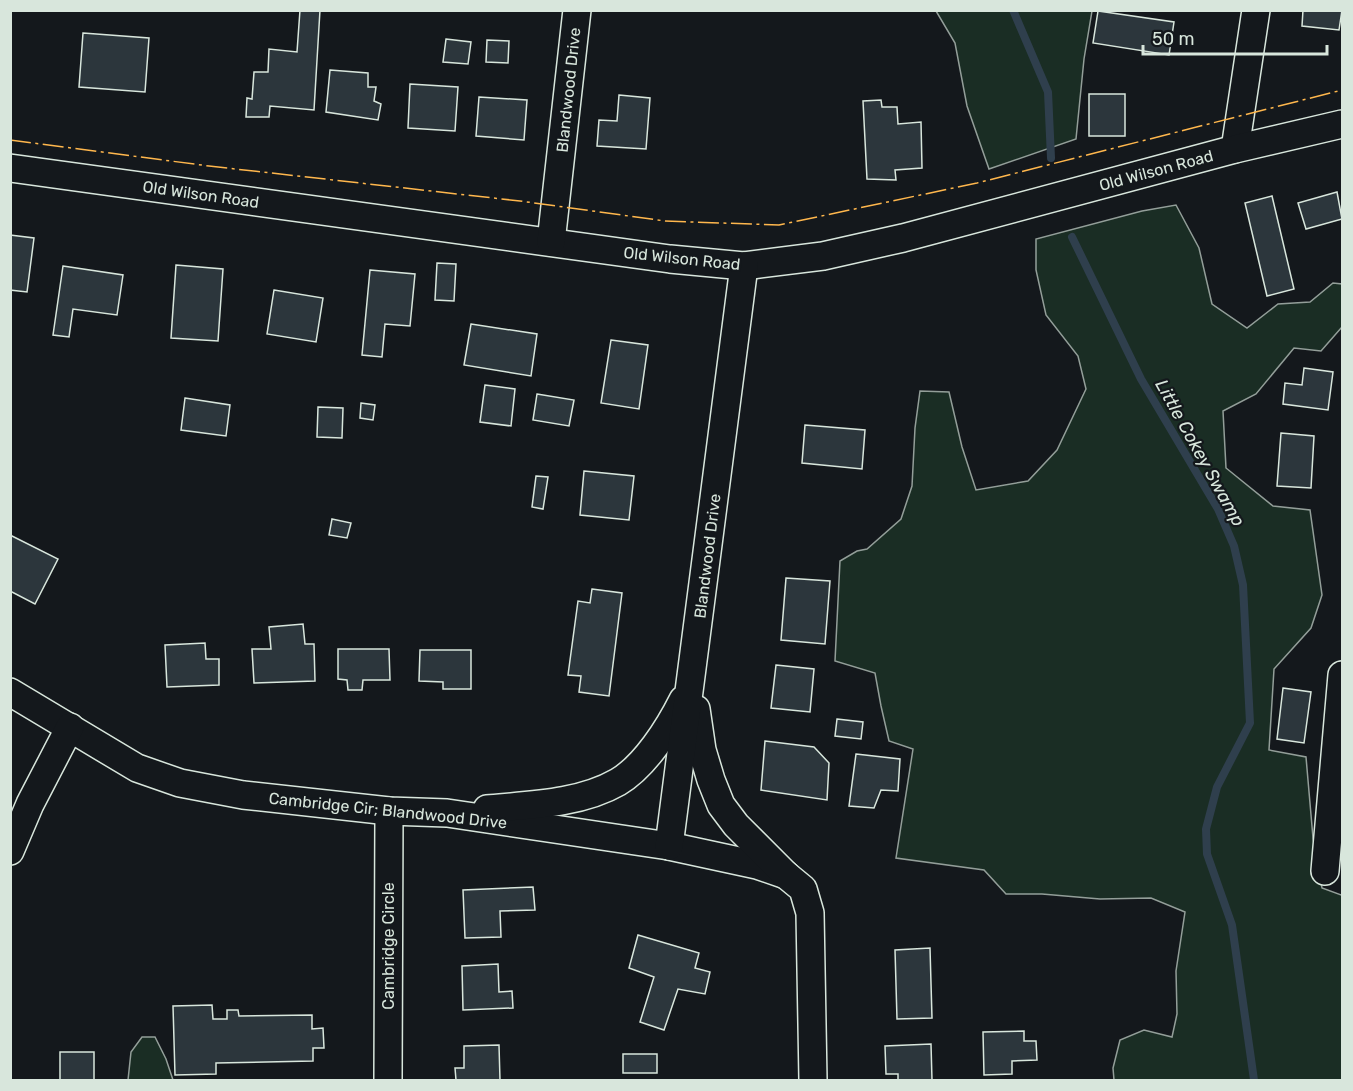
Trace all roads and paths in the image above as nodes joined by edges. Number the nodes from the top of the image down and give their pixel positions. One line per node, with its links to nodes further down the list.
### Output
1 (577, 10): 6 (street, Blandwood Drive)
2 (1256, 10): 4 (street)
3 (1342, 124): 4 (street, Old Wilson Road)
4 (1235, 149): 7 (street, Old Wilson Road)
5 (10, 168): 6 (street, Old Wilson Road)
6 (551, 242): 7 (street, Old Wilson Road)
7 (744, 266): 9 (street, Blandwood Drive)
8 (1342, 675): 16 (street)
9 (691, 682): 13 (street); 14 (street, Blandwood Drive); 17 (street)
10 (10, 692): 11 (street, Cambridge Cir; Blandwood Drive)
11 (70, 727): 12 (street, Cambridge Cir; Blandwood Drive); 15 (street)
12 (389, 811): 13 (street, Cambridge Cir; Blandwood Drive); 18 (street, Cambridge Circle)
13 (447, 813): 14 (street, Cambridge Cir; Blandwood Drive)
14 (669, 846): 17 (street, Cambridge Cir; Blandwood Drive)
15 (10, 851)
16 (1325, 871)
17 (786, 875): 19 (street)
18 (388, 1080)
19 (813, 1080)

